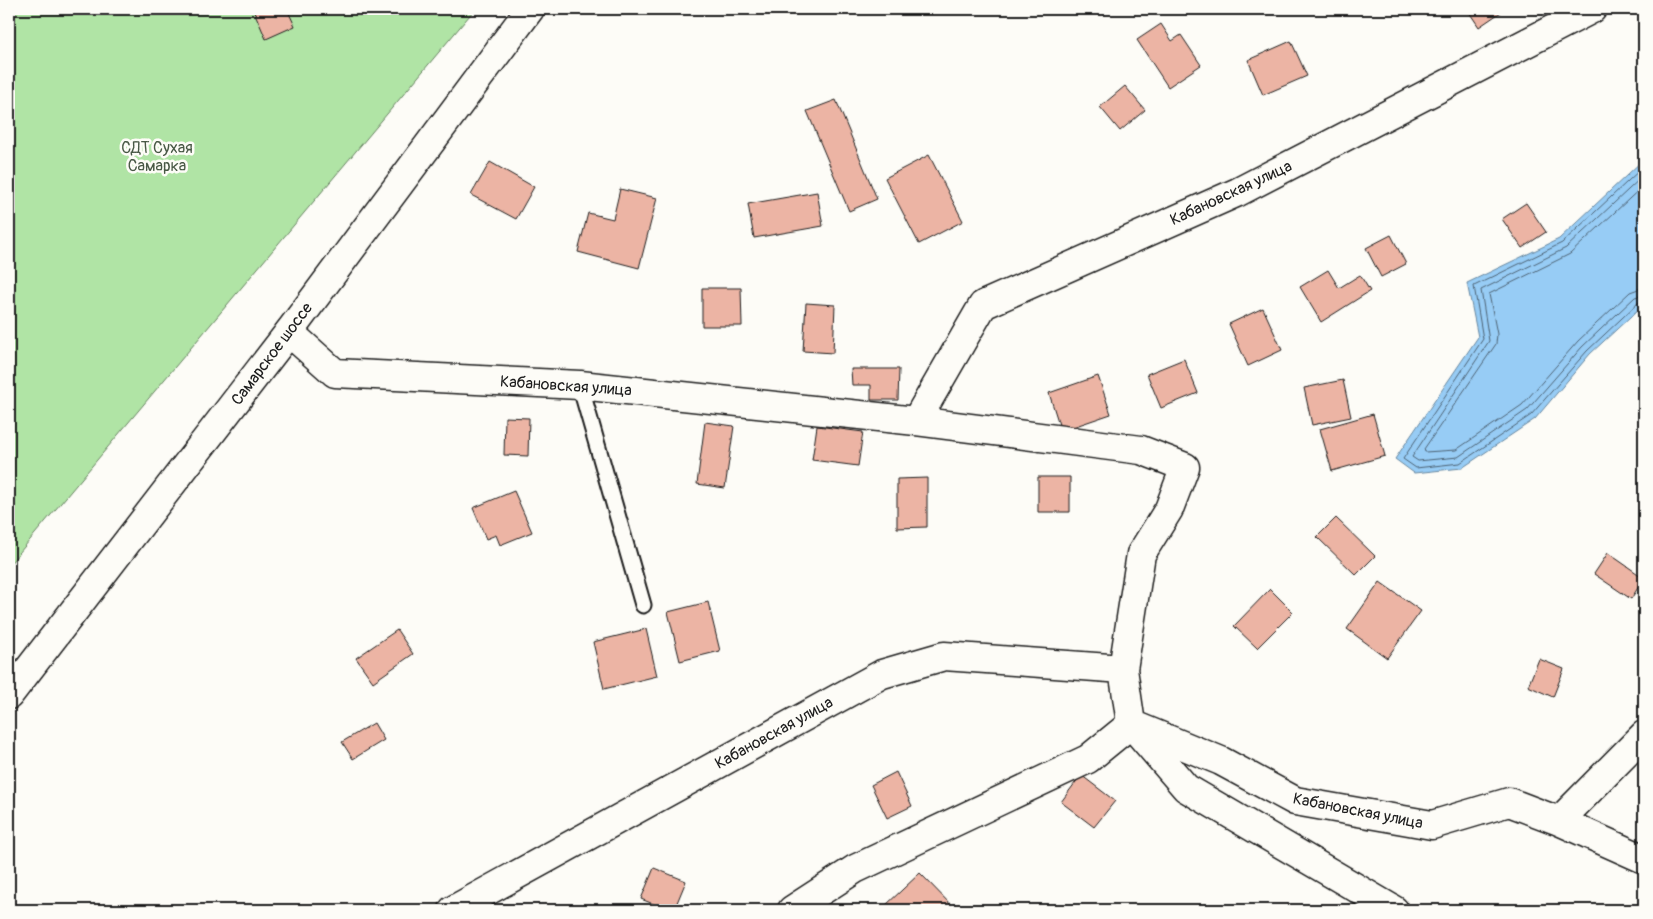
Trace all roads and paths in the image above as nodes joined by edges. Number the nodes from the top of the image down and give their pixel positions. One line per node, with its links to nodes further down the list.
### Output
1 (530, 9): 3 (street, Самарское шоссе)
2 (1592, 9): 5 (street, Кабановская улица)
3 (289, 332): 4 (street, Кабановская улица); 8 (street, Самарское шоссе)
4 (580, 385): 5 (street, Кабановская улица); 6 (lane)
5 (916, 421): 7 (street, Кабановская улица)
6 (643, 605)
7 (1123, 669): 9 (street, Кабановская улица); 13 (street, Кабановская улица)
8 (9, 695)
9 (1131, 724): 11 (street, Кабановская улица); 14 (street); 15 (street)
10 (1644, 734): 11 (street)
11 (1559, 821): 12 (street, Кабановская улица)
12 (1644, 859)
13 (453, 910)
14 (792, 910)
15 (1394, 910)

